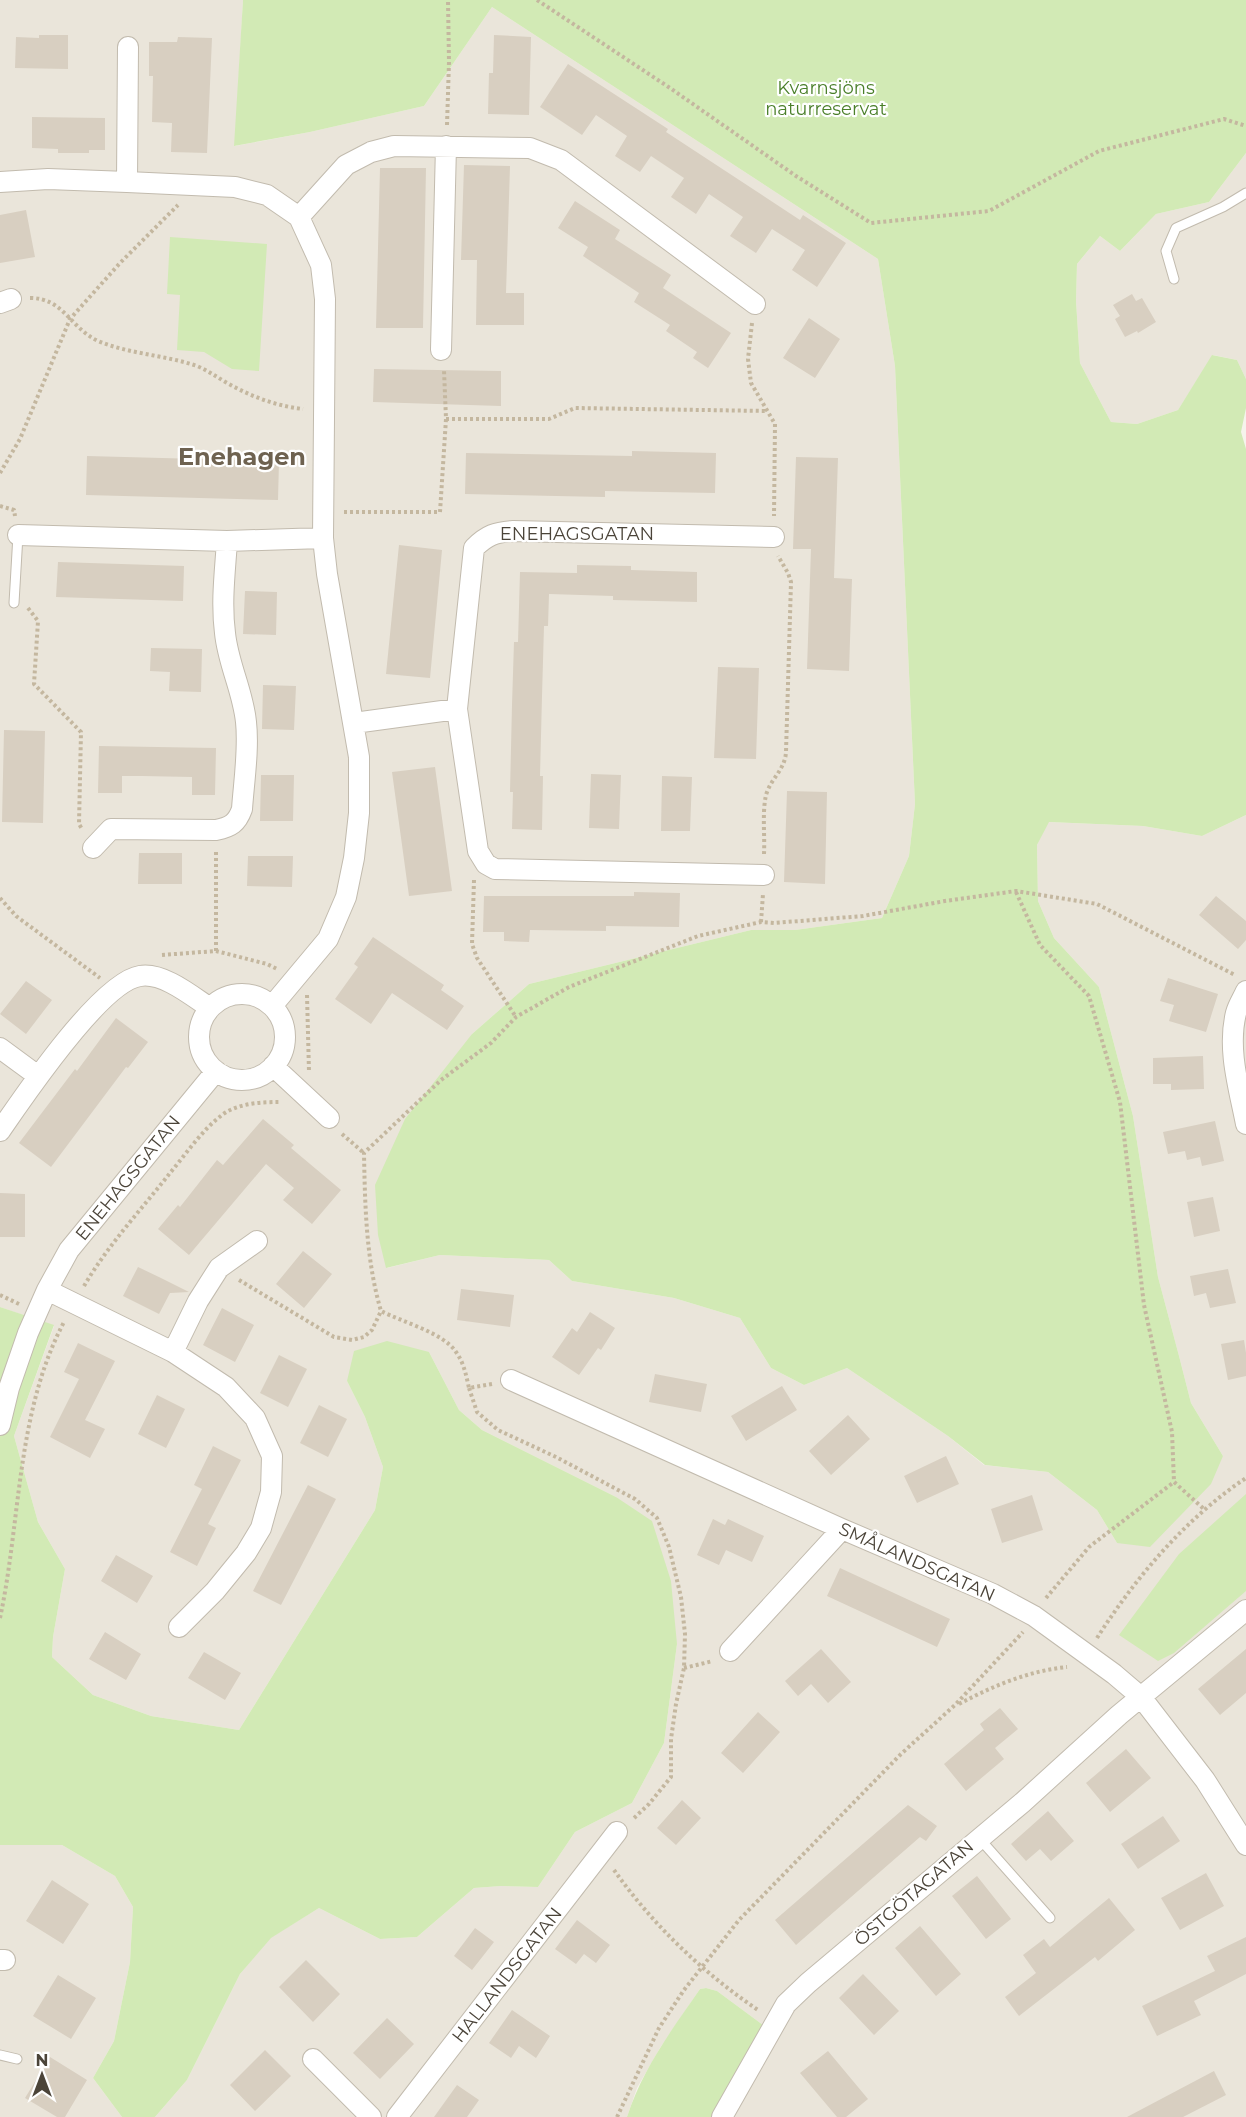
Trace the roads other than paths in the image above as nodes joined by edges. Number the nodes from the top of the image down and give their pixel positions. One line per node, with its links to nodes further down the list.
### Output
1 (128, 47): 4 (street)
2 (446, 146): 6 (street); 8 (street); 9 (street)
3 (0, 182): 4 (street)
4 (127, 182): 6 (street)
5 (1246, 193): 7 (lane)
6 (299, 217): 12 (street)
7 (1174, 279)
8 (754, 304)
9 (441, 351)
10 (18, 535): 13 (street); 14 (lane)
11 (774, 537): 15 (street, ENEHAGSGATAN)
12 (323, 538): 13 (street); 16 (street)
13 (227, 542): 17 (street)
14 (14, 603)
15 (457, 709): 16 (street); 18 (street, ENEHAGSGATAN)
16 (354, 723): 20 (street)
17 (93, 848)
18 (764, 875)
19 (1241, 983): 27 (street)
20 (272, 1006): 21 (street); 23 (street)
21 (210, 1008): 24 (street); 25 (street)
22 (0, 1048): 25 (street)
23 (273, 1066): 24 (street); 26 (street)
24 (216, 1071): 30 (street, ENEHAGSGATAN)
25 (38, 1076): 28 (street)
26 (329, 1118)
27 (1246, 1124)
28 (0, 1131)
29 (258, 1241): 31 (street)
30 (47, 1290): 31 (street); 33 (street, ENEHAGSGATAN)
31 (173, 1352): 36 (street)
32 (511, 1380): 34 (street, SMÅLANDSGATAN)
33 (0, 1425)
34 (842, 1529): 37 (street); 38 (street, SMÅLANDSGATAN)
35 (1246, 1610): 38 (street, ÖSTGÖTAGATAN)
36 (179, 1627)
37 (730, 1651)
38 (1140, 1697): 40 (street, ÖSTGÖTAGATAN); 41 (street, SMÅLANDSGATAN)
39 (617, 1832): 47 (street, HALLANDSGATAN)
40 (979, 1838): 42 (lane); 48 (street, ÖSTGÖTAGATAN)
41 (1246, 1845)
42 (1050, 1918)
43 (0, 2055): 44 (lane)
44 (17, 2059)
45 (313, 2059): 46 (street)
46 (371, 2117)
47 (397, 2117)
48 (722, 2117)

